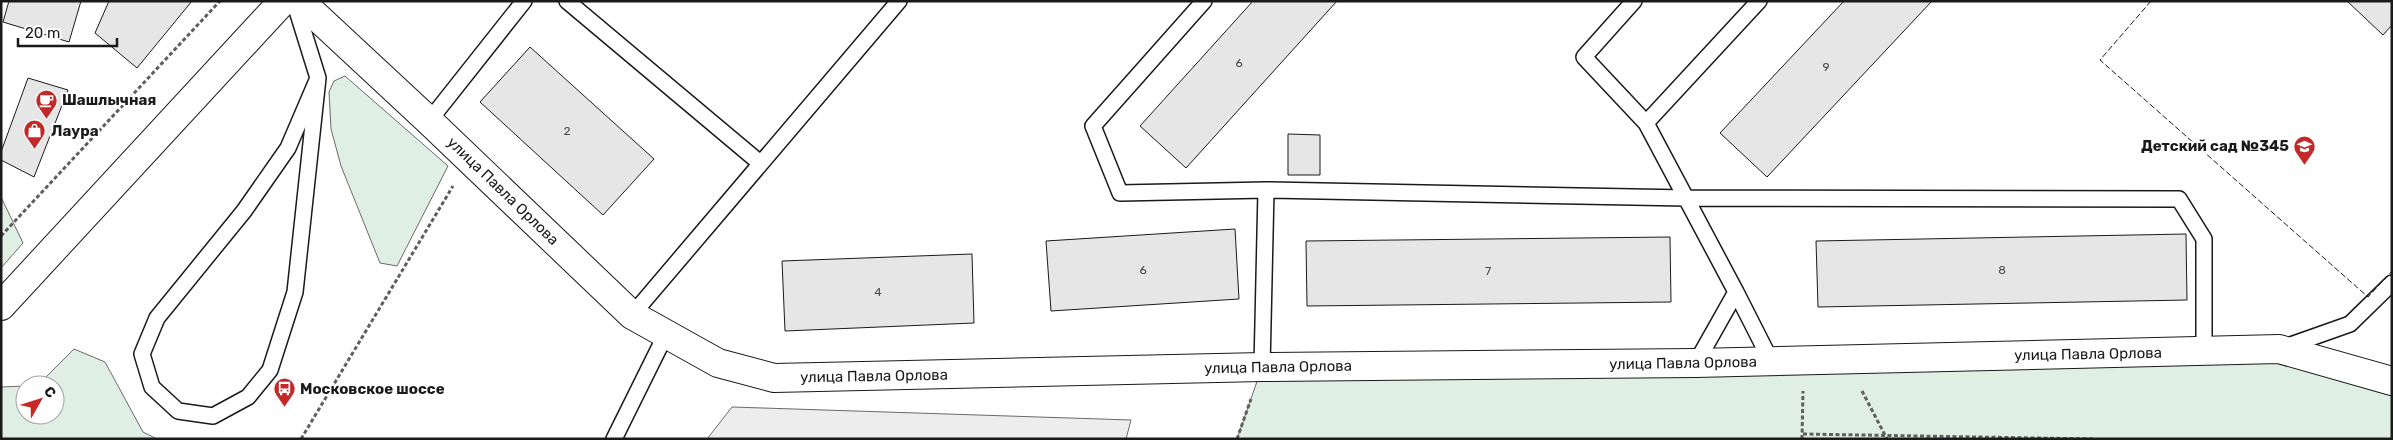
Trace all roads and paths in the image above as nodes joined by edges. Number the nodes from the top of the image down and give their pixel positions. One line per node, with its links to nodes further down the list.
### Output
1 (220, 1): 18 (path)
2 (283, 1): 21 (street)
3 (294, 1): 11 (lane)
4 (300, 1): 12 (street, улица Павла Орлова)
5 (524, 1): 12 (lane)
6 (567, 1): 14 (lane)
7 (899, 1): 14 (lane)
8 (1204, 1): 16 (lane)
9 (1634, 1): 13 (lane)
10 (1758, 1): 13 (lane)
11 (318, 78): 11 (lane)
12 (429, 121): 22 (street, улица Павла Орлова)
13 (1646, 123): 17 (lane)
14 (760, 163): 22 (lane)
15 (454, 184): 34 (path)
16 (1266, 190): 17 (lane); 30 (lane)
17 (1687, 198): 20 (lane); 25 (lane)
18 (1, 236)
19 (2392, 282): 24 (lane)
20 (1736, 292): 28 (lane); 29 (lane)
21 (1, 306)
22 (632, 315): 23 (street, улица Павла Орлова)
23 (666, 334): 30 (street, улица Павла Орлова); 35 (lane)
24 (2279, 349): 25 (street, улица Павла Орлова); 31 (street, улица Павла Орлова)
25 (2204, 351): 26 (street, улица Павла Орлова)
26 (1845, 359): 27 (street, улица Павла Орлова); 33 (path)
27 (1803, 360): 28 (street, улица Павла Орлова); 32 (path)
28 (1771, 362): 29 (street, улица Павла Орлова)
29 (1696, 363): 30 (street, улица Павла Орлова)
30 (1262, 367): 36 (path)
31 (2392, 381)
32 (1803, 437): 33 (path)
33 (1886, 437): 37 (path)
34 (301, 439)
35 (614, 439)
36 (1237, 439)
37 (2075, 439): 38 (path)
38 (2093, 439)

